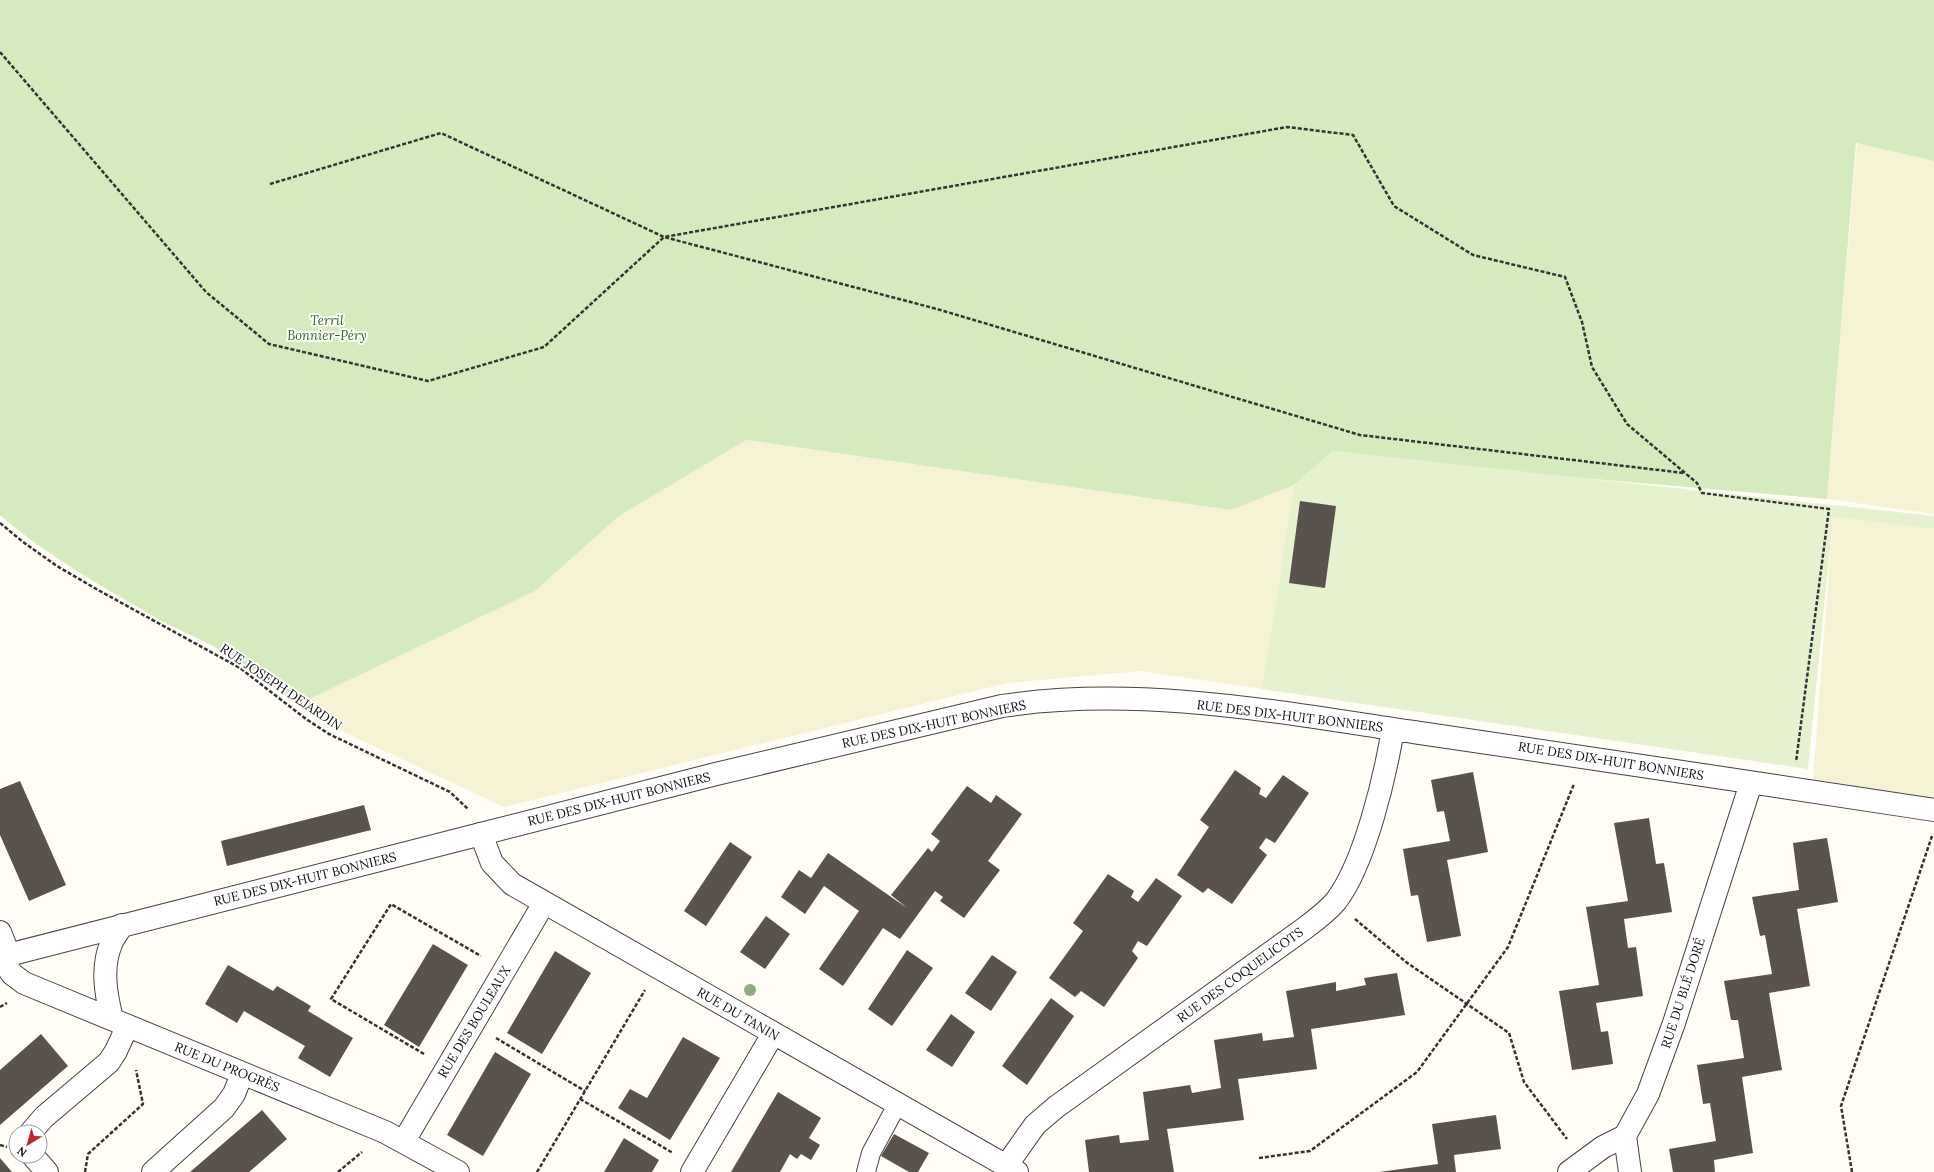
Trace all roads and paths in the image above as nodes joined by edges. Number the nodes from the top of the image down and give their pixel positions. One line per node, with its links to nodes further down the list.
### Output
1 (0, 52): 3 (path)
2 (270, 184): 3 (path)
3 (664, 237): 4 (path); 4 (path)
4 (1685, 473): 9 (path)
5 (0, 522): 12 (path, RUE JOSEPH DEJARDIN)
6 (1393, 729): 7 (street, RUE DES DIX-HUIT BONNIERS); 12 (street, RUE DES DIX-HUIT BONNIERS); 13 (street, RUE DES COQUELICOTS)
7 (1585, 757): 8 (street, RUE DES DIX-HUIT BONNIERS); 20 (path)
8 (1751, 782): 9 (street, RUE DES DIX-HUIT BONNIERS); 30 (street, RUE DU BLÉ DORÉ)
9 (1792, 788): 10 (street, RUE DES DIX-HUIT BONNIERS)
10 (1934, 810)
11 (1934, 830): 44 (path)
12 (480, 834): 14 (street, RUE DU TANIN); 15 (street, RUE DES DIX-HUIT BONNIERS)
13 (1335, 901): 20 (path); 36 (street, RUE DES COQUELICOTS)
14 (544, 903): 18 (street, RUE DU TANIN); 19 (street, RUE DES BOULEAUX)
15 (122, 925): 17 (street, RUE DES DIX-HUIT BONNIERS); 21 (street)
16 (0, 932): 17 (street, RUE DU PROGRÈS)
17 (3, 956): 21 (street, RUE DU PROGRÈS)
18 (658, 968): 23 (street, RUE DU TANIN); 26 (path)
19 (505, 970): 22 (street, RUE DES BOULEAUX); 24 (path)
20 (1467, 1004): 32 (path); 34 (path)
21 (119, 1023): 25 (street, RUE DU PROGRÈS); 29 (street); 38 (path)
22 (473, 1024): 24 (street, RUE DES BOULEAUX); 26 (path)
23 (774, 1034): 28 (street, RUE DU TANIN); 35 (street)
24 (447, 1068): 31 (street, RUE DES BOULEAUX)
25 (242, 1074): 31 (street, RUE DU PROGRÈS); 39 (street)
26 (585, 1091): 27 (path)
27 (580, 1099): 35 (path); 41 (path)
28 (897, 1105): 36 (street, RUE DU TANIN); 42 (lane)
29 (38, 1124)
30 (1625, 1136): 34 (street); 43 (street)
31 (404, 1140): 40 (street, RUE DU PROGRÈS)
32 (1259, 1158)
33 (40, 1164): 37 (street)
34 (1576, 1167)
35 (694, 1169)
36 (1011, 1169)
37 (47, 1172)
38 (85, 1172)
39 (153, 1172)
40 (458, 1172)
41 (537, 1172)
42 (866, 1172)
43 (1630, 1172)
44 (1852, 1172)

